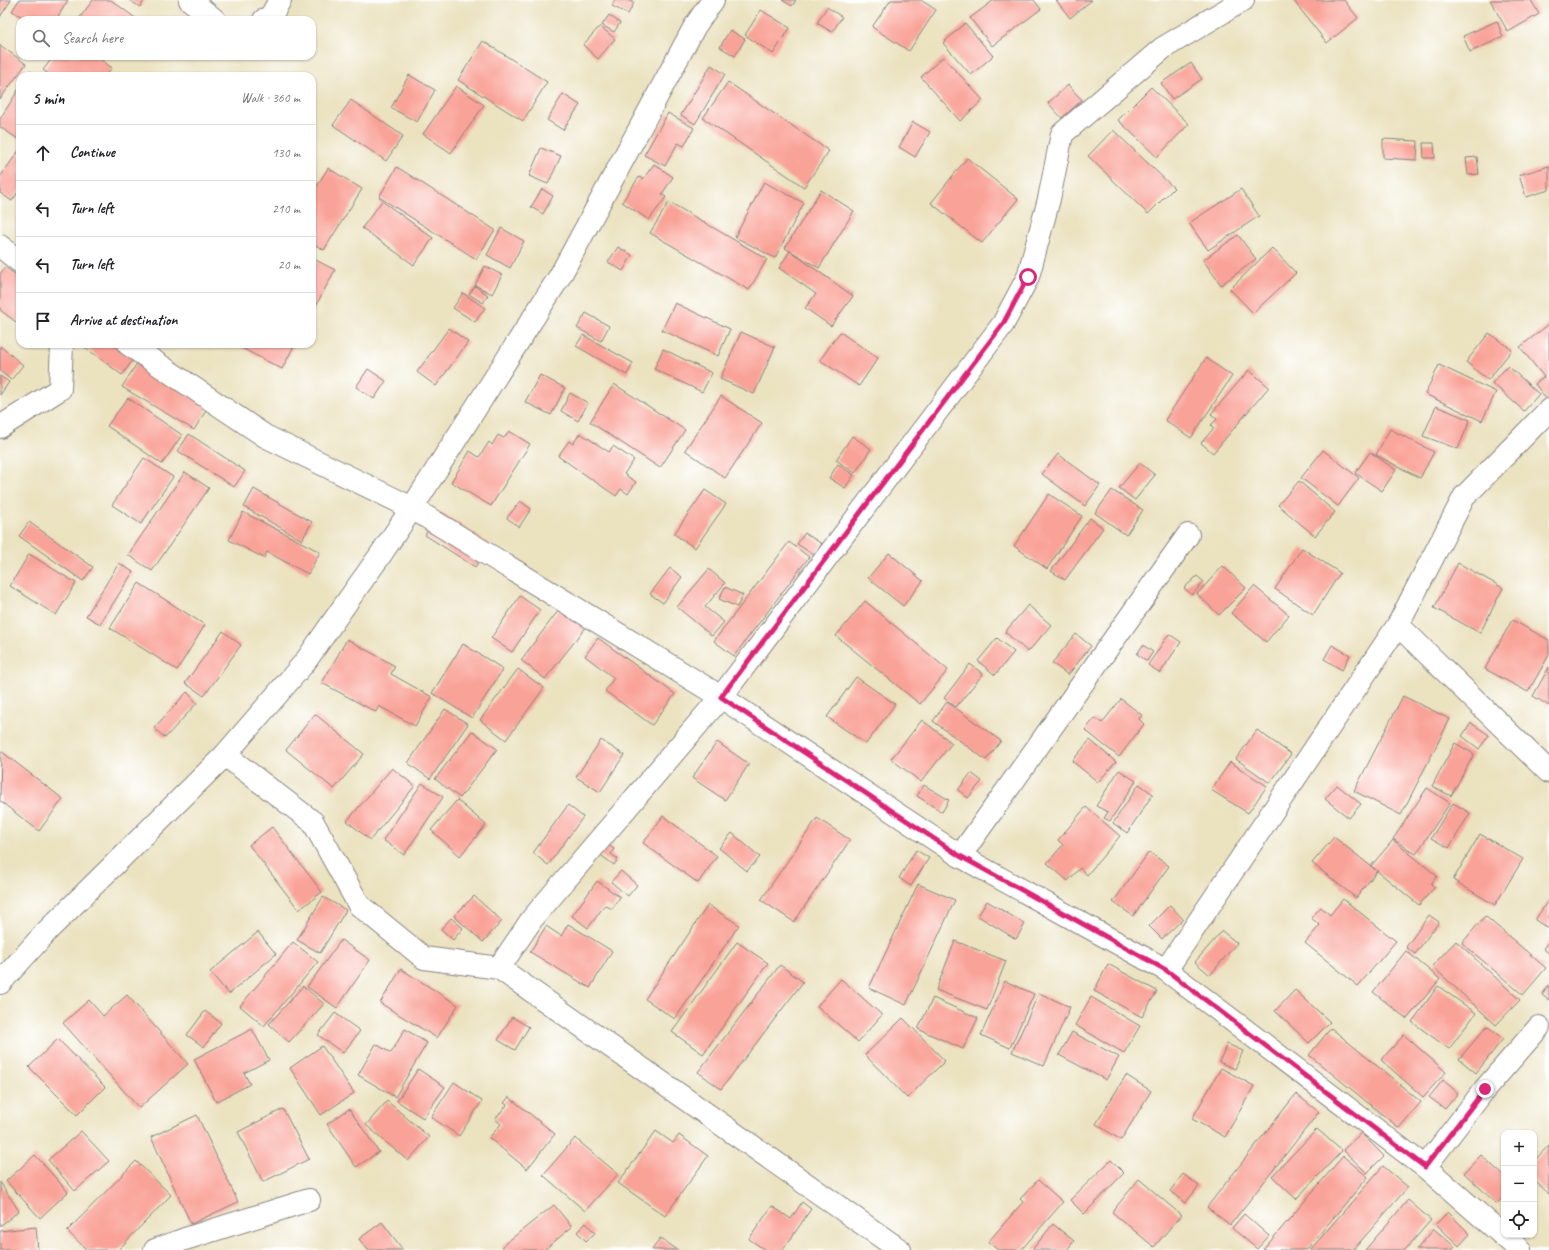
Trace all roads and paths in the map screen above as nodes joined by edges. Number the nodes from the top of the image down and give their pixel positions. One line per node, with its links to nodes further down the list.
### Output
1 (190, 0): 5 (street)
2 (280, 0): 6 (street)
3 (713, 0): 13 (street)
4 (1243, 0): 16 (street)
5 (210, 16)
6 (271, 16)
7 (0, 246): 8 (street)
8 (16, 259)
9 (62, 348): 12 (street)
10 (134, 348): 13 (street)
11 (1549, 410): 15 (street)
12 (0, 427)
13 (412, 508): 16 (street); 17 (street)
14 (1188, 535): 19 (street)
15 (1398, 625): 18 (street); 21 (street)
16 (721, 697): 19 (street); 20 (street)
17 (225, 755): 20 (street); 22 (street)
18 (1549, 772)
19 (960, 856): 21 (street)
20 (498, 968): 27 (street)
21 (1166, 970): 24 (street)
22 (0, 983)
23 (1539, 1027): 24 (street)
24 (1425, 1167): 28 (street)
25 (309, 1200): 26 (street)
26 (155, 1250)
27 (900, 1250)
28 (1520, 1250)

